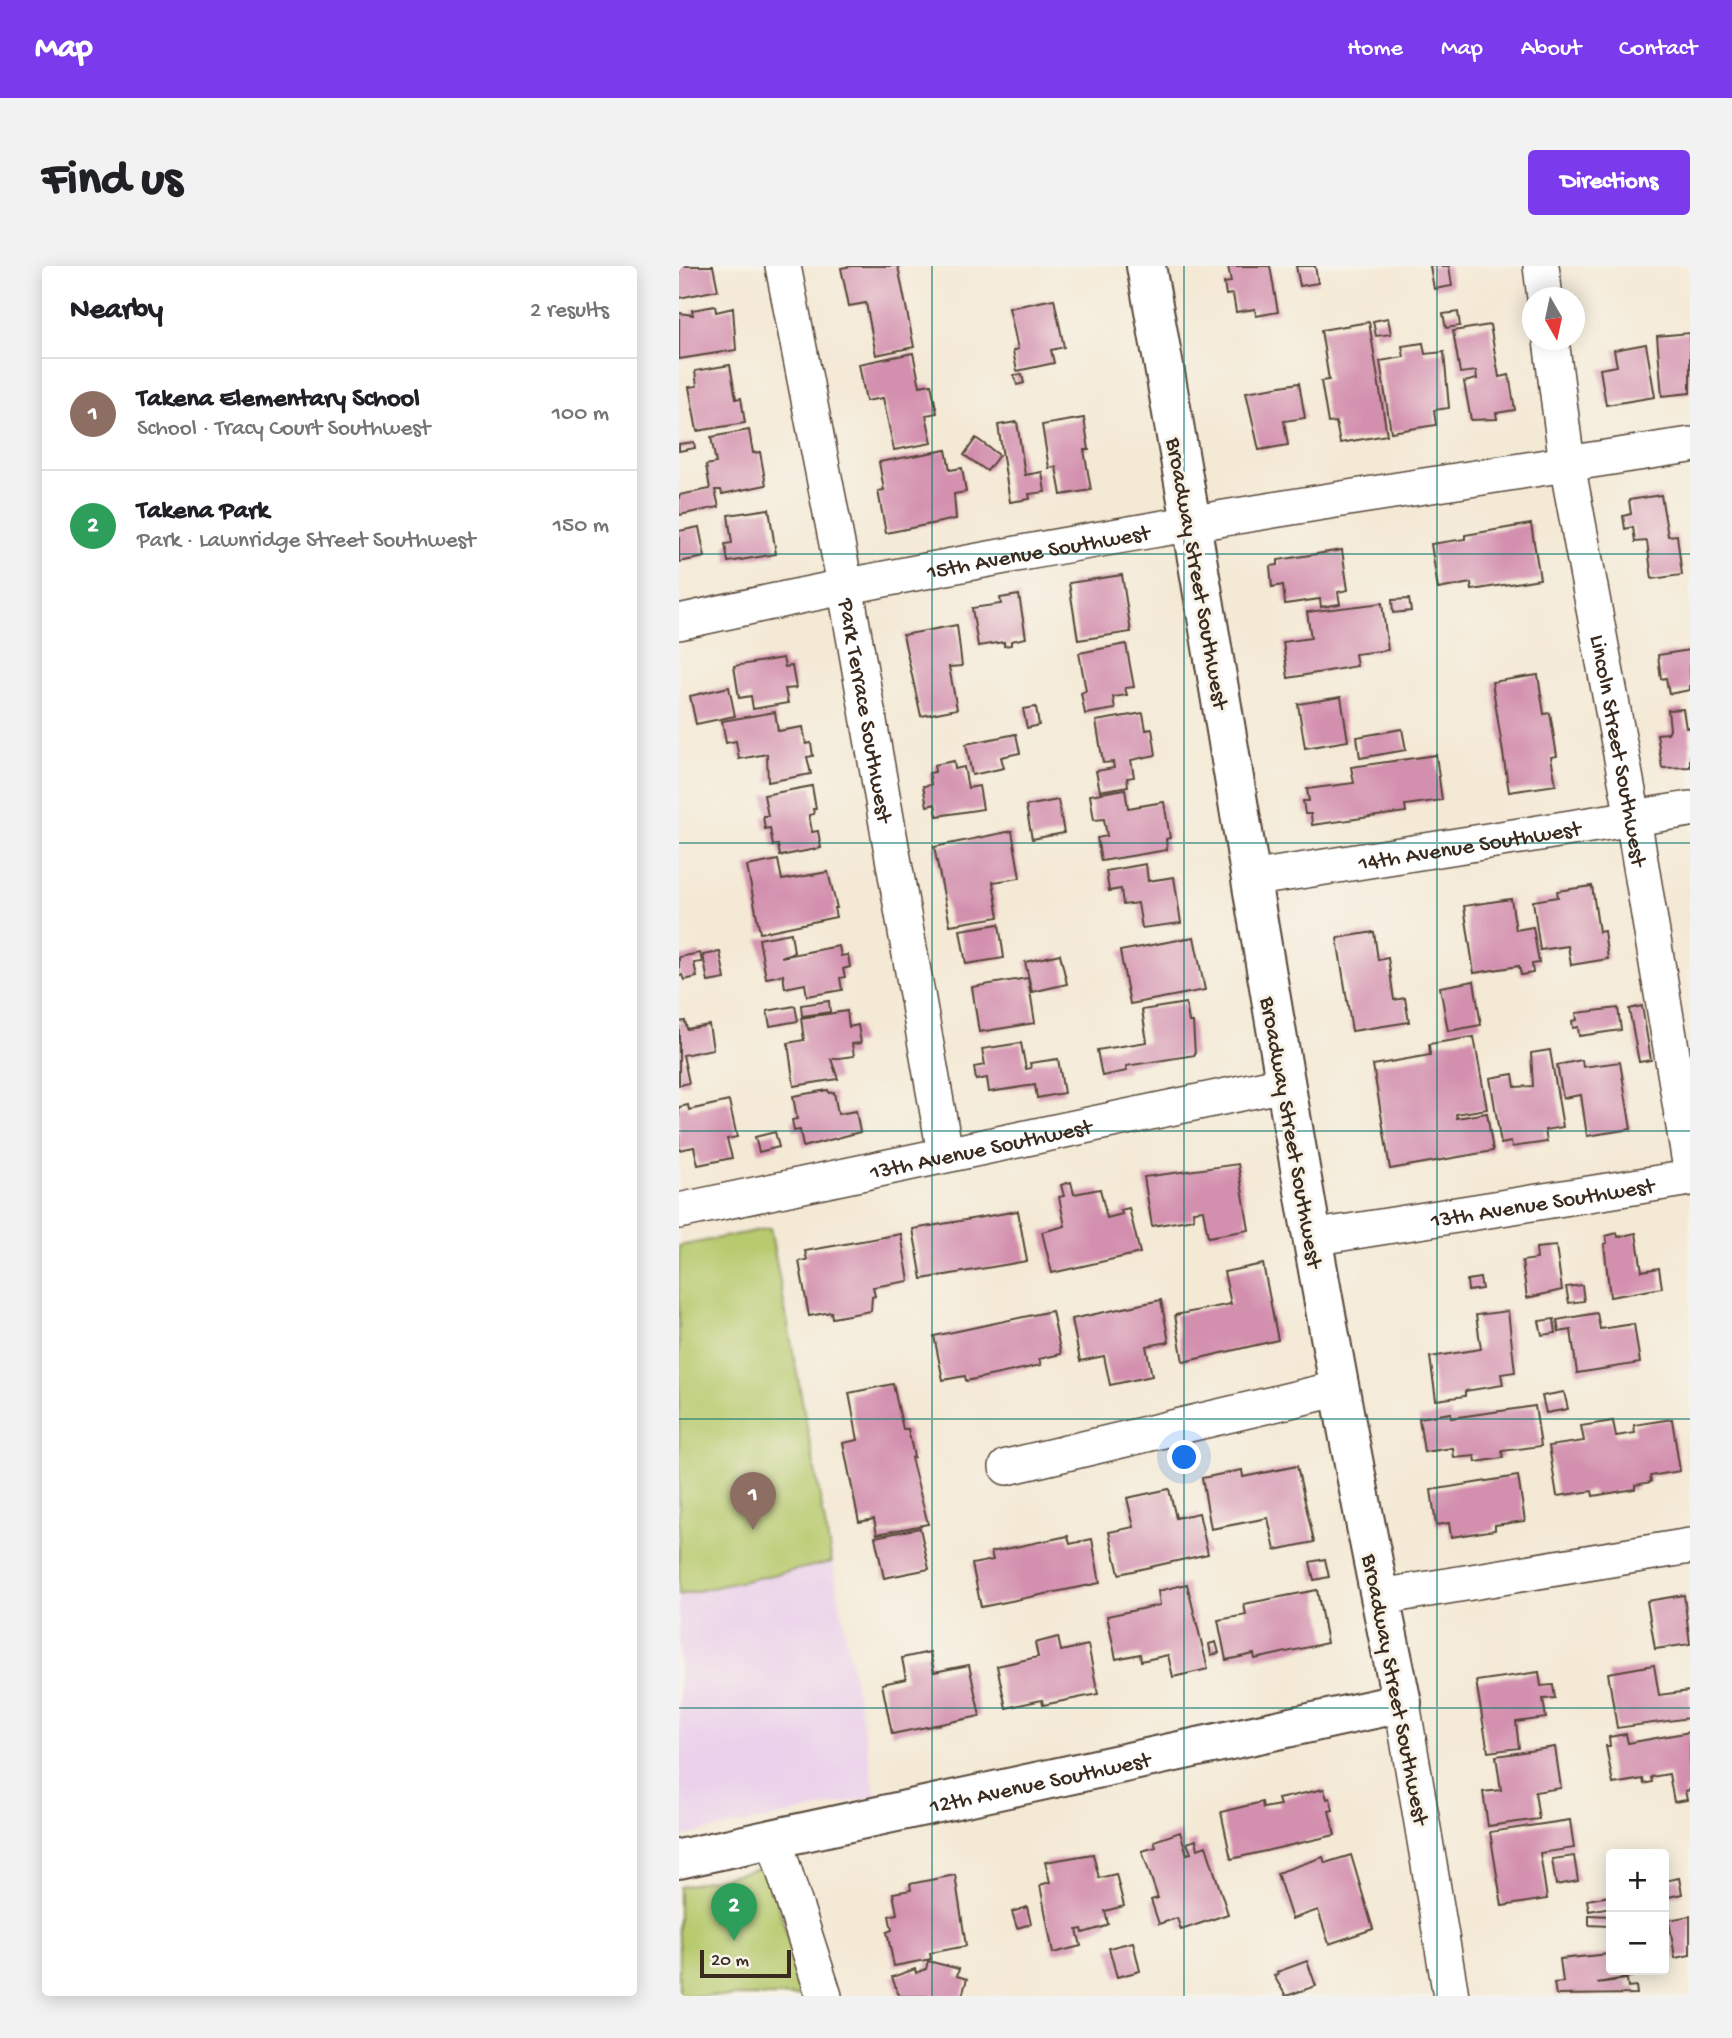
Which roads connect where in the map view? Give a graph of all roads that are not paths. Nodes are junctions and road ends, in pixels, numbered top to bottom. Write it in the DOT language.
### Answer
graph roads {
  1 [pos="783,266"];
  2 [pos="1146,266"];
  3 [pos="1541,266"];
  4 [pos="1544,287"];
  5 [pos="1552,350"];
  6 [pos="1690,445"];
  7 [pos="1567,464"];
  8 [pos="1192,521"];
  9 [pos="845,585"];
  10 [pos="679,622"];
  11 [pos="1690,809"];
  12 [pos="1633,818"];
  13 [pos="1249,879"];
  14 [pos="1283,1084"];
  15 [pos="946,1153"];
  16 [pos="1690,1163"];
  17 [pos="1690,1178"];
  18 [pos="679,1211"];
  19 [pos="1311,1238"];
  20 [pos="1341,1388"];
  21 [pos="1007,1467"];
  22 [pos="1690,1546"];
  23 [pos="1380,1597"];
  24 [pos="1402,1703"];
  25 [pos="773,1839"];
  26 [pos="679,1859"];
  27 [pos="824,1996"];
  28 [pos="1451,1996"];
  1 -- 9 [label="street, Park Terrace Southwest"];
  2 -- 8 [label="street, Broadway Street Southwest"];
  3 -- 4 [label="street"];
  5 -- 7 [label="street, Lincoln Street Southwest"];
  6 -- 7 [label="street, 15th Avenue Southwest"];
  7 -- 8 [label="street, 15th Avenue Southwest"];
  7 -- 12 [label="street, Lincoln Street Southwest"];
  8 -- 9 [label="street, 15th Avenue Southwest"];
  8 -- 13 [label="street, Broadway Street Southwest"];
  9 -- 10 [label="street, 15th Avenue Southwest"];
  9 -- 15 [label="street, Park Terrace Southwest"];
  11 -- 12 [label="street, 14th Avenue Southwest"];
  12 -- 13 [label="street, 14th Avenue Southwest"];
  12 -- 16 [label="street, Lincoln Street Southwest"];
  13 -- 14 [label="street, Broadway Street Southwest"];
  14 -- 15 [label="street, 13th Avenue Southwest"];
  14 -- 19 [label="street, Broadway Street Southwest"];
  15 -- 18 [label="street, 13th Avenue Southwest"];
  17 -- 19 [label="street, 13th Avenue Southwest"];
  19 -- 20 [label="street, Broadway Street Southwest"];
  20 -- 21 [label="street"];
  20 -- 23 [label="street, Broadway Street Southwest"];
  22 -- 23 [label="street"];
  23 -- 24 [label="street, Broadway Street Southwest"];
  24 -- 25 [label="street, 12th Avenue Southwest"];
  24 -- 28 [label="street, Broadway Street Southwest"];
  25 -- 26 [label="street, 12th Avenue Southwest"];
  25 -- 27 [label="street"];
}
